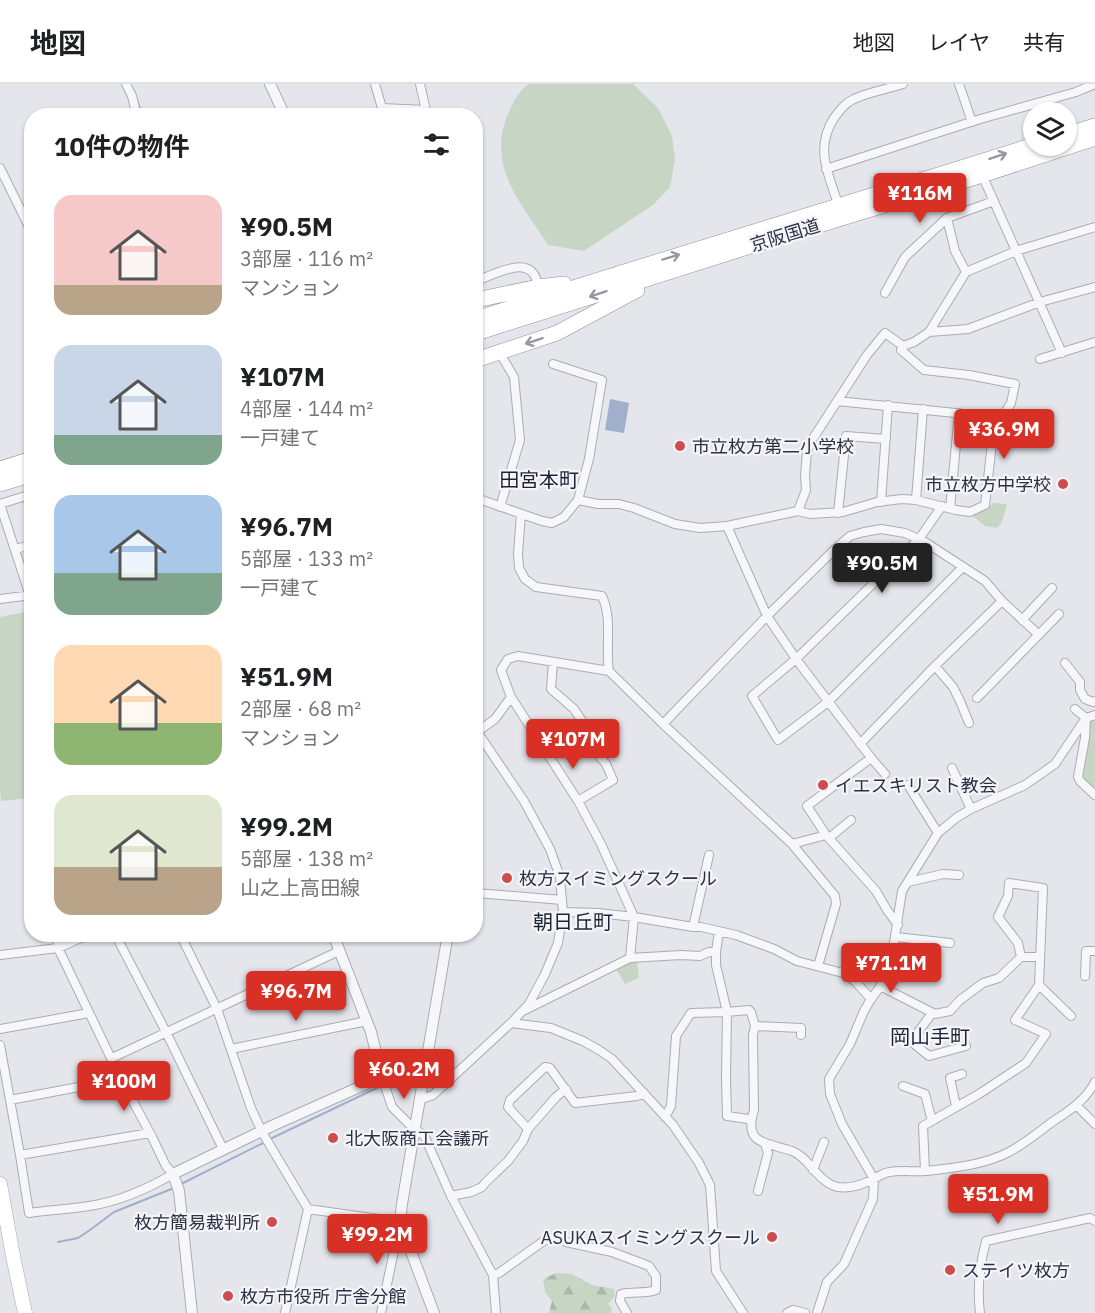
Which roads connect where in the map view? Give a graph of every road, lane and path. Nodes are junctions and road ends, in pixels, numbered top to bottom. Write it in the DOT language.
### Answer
graph roads {
  1 [pos="126,84"];
  2 [pos="270,84"];
  3 [pos="375,84"];
  4 [pos="420,84"];
  5 [pos="903,84"];
  6 [pos="959,84"];
  7 [pos="1095,84"];
  8 [pos="135,108"];
  9 [pos="281,108"];
  10 [pos="382,108"];
  11 [pos="425,108"];
  12 [pos="972,122"];
  13 [pos="1095,126"];
  14 [pos="1077,132"];
  15 [pos="1095,138"];
  16 [pos="1023,148"];
  17 [pos="0,168"];
  18 [pos="826,169"];
  19 [pos="982,175"];
  20 [pos="994,201"];
  21 [pos="838,207"];
  22 [pos="24,217"];
  23 [pos="947,218"];
  24 [pos="1095,227"];
  25 [pos="760,243"];
  26 [pos="1016,251"];
  27 [pos="966,272"];
  28 [pos="483,278"];
  29 [pos="593,281"];
  30 [pos="538,287"];
  31 [pos="1095,287"];
  32 [pos="885,293"];
  33 [pos="483,299"];
  34 [pos="1040,302"];
  35 [pos="483,317"];
  36 [pos="483,331"];
  37 [pos="929,333"];
  38 [pos="1095,342"];
  39 [pos="903,346"];
  40 [pos="500,352"];
  41 [pos="1062,352"];
  42 [pos="483,358"];
  43 [pos="1040,359"];
  44 [pos="553,363"];
  45 [pos="837,401"];
  46 [pos="888,405"];
  47 [pos="923,409"];
  48 [pos="958,413"];
  49 [pos="995,417"];
  50 [pos="886,439"];
  51 [pos="24,462"];
  52 [pos="0,469"];
  53 [pos="24,476"];
  54 [pos="0,484"];
  55 [pos="24,496"];
  56 [pos="578,500"];
  57 [pos="916,500"];
  58 [pos="483,501"];
  59 [pos="881,502"];
  60 [pos="500,507"];
  61 [pos="946,507"];
  62 [pos="798,511"];
  63 [pos="838,513"];
  64 [pos="521,514"];
  65 [pos="727,526"];
  66 [pos="920,539"];
  67 [pos="24,547"];
  68 [pos="15,549"];
  69 [pos="963,567"];
  70 [pos="24,575"];
  71 [pos="1052,588"];
  72 [pos="24,597"];
  73 [pos="0,599"];
  74 [pos="1002,601"];
  75 [pos="1059,614"];
  76 [pos="767,616"];
  77 [pos="1022,620"];
  78 [pos="1038,634"];
  79 [pos="796,659"];
  80 [pos="553,662"];
  81 [pos="1065,663"];
  82 [pos="934,666"];
  83 [pos="609,671"];
  84 [pos="511,697"];
  85 [pos="977,698"];
  86 [pos="1095,701"];
  87 [pos="828,702"];
  88 [pos="1075,709"];
  89 [pos="1095,715"];
  90 [pos="1086,718"];
  91 [pos="969,723"];
  92 [pos="663,724"];
  93 [pos="483,727"];
  94 [pos="483,741"];
  95 [pos="861,744"];
  96 [pos="872,758"];
  97 [pos="952,768"];
  98 [pos="885,774"];
  99 [pos="908,785"];
  100 [pos="1094,799"];
  101 [pos="578,801"];
  102 [pos="971,809"];
  103 [pos="851,820"];
  104 [pos="938,833"];
  105 [pos="828,836"];
  106 [pos="792,844"];
  107 [pos="709,855"];
  108 [pos="959,875"];
  109 [pos="908,882"];
  110 [pos="483,893"];
  111 [pos="562,900"];
  112 [pos="563,912"];
  113 [pos="634,916"];
  114 [pos="898,925"];
  115 [pos="693,927"];
  116 [pos="719,931"];
  117 [pos="896,937"];
  118 [pos="58,942"];
  119 [pos="72,942"];
  120 [pos="119,942"];
  121 [pos="184,942"];
  122 [pos="336,942"];
  123 [pos="446,942"];
  124 [pos="950,943"];
  125 [pos="58,948"];
  126 [pos="339,951"];
  127 [pos="1095,951"];
  128 [pos="716,952"];
  129 [pos="0,955"];
  130 [pos="1022,957"];
  131 [pos="1040,957"];
  132 [pos="630,958"];
  133 [pos="818,966"];
  134 [pos="1086,976"];
  135 [pos="1039,985"];
  136 [pos="880,986"];
  137 [pos="871,999"];
  138 [pos="217,1009"];
  139 [pos="523,1011"];
  140 [pos="728,1012"];
  141 [pos="89,1013"];
  142 [pos="932,1013"];
  143 [pos="1071,1016"];
  144 [pos="367,1021"];
  145 [pos="512,1023"];
  146 [pos="755,1026"];
  147 [pos="801,1028"];
  148 [pos="0,1029"];
  149 [pos="166,1032"];
  150 [pos="0,1045"];
  151 [pos="966,1046"];
  152 [pos="231,1049"];
  153 [pos="112,1059"];
  154 [pos="426,1059"];
  155 [pos="962,1074"];
  156 [pos="382,1077"];
  157 [pos="122,1079"];
  158 [pos="1095,1082"];
  159 [pos="903,1086"];
  160 [pos="566,1089"];
  161 [pos="644,1093"];
  162 [pos="10,1100"];
  163 [pos="419,1100"];
  164 [pos="956,1106"];
  165 [pos="1077,1106"];
  166 [pos="665,1117"];
  167 [pos="751,1121"];
  168 [pos="932,1121"];
  169 [pos="1095,1124"];
  170 [pos="414,1129"];
  171 [pos="528,1129"];
  172 [pos="150,1133"];
  173 [pos="265,1137"];
  174 [pos="824,1143"];
  175 [pos="765,1144"];
  176 [pos="223,1149"];
  177 [pos="20,1155"];
  178 [pos="813,1170"];
  179 [pos="925,1171"];
  180 [pos="874,1179"];
  181 [pos="176,1182"];
  182 [pos="0,1184"];
  183 [pos="758,1191"];
  184 [pos="451,1196"];
  185 [pos="308,1209"];
  186 [pos="1095,1221"];
  187 [pos="400,1222"];
  188 [pos="493,1275"];
  189 [pos="738,1311"];
  190 [pos="25,1313"];
  191 [pos="192,1313"];
  192 [pos="285,1313"];
  193 [pos="381,1313"];
  194 [pos="434,1313"];
  195 [pos="496,1313"];
  196 [pos="627,1313"];
  197 [pos="787,1313"];
  198 [pos="805,1313"];
  199 [pos="818,1313"];
  200 [pos="980,1313"];
  1 -- 8 [label="street"];
  2 -- 9 [label="street"];
  3 -- 10 [label="street"];
  4 -- 11 [label="street"];
  5 -- 18 [label="street"];
  6 -- 12 [label="street"];
  7 -- 12 [label="street"];
  12 -- 18 [label="street"];
  13 -- 14 [label="highway"];
  15 -- 19 [label="highway, 京阪国道"];
  21 -- 16 [label="highway, 京阪国道, one-way"];
  17 -- 22 [label="street"];
  18 -- 21 [label="street"];
  19 -- 20 [label="street"];
  19 -- 25 [label="highway, 京阪国道"];
  20 -- 23 [label="street"];
  20 -- 26 [label="street"];
  29 -- 21 [label="highway, 京阪国道, one-way"];
  23 -- 27 [label="street"];
  23 -- 32 [label="street"];
  24 -- 26 [label="street"];
  25 -- 36 [label="highway, 京阪国道, one-way"];
  25 -- 40 [label="highway, one-way"];
  26 -- 27 [label="street"];
  26 -- 34 [label="street"];
  27 -- 37 [label="street"];
  28 -- 30 [label="street"];
  29 -- 30 [label="highway"];
  29 -- 35 [label="highway, 京阪国道"];
  30 -- 33 [label="highway"];
  31 -- 34 [label="street"];
  34 -- 37 [label="street"];
  34 -- 41 [label="street"];
  37 -- 39 [label="street"];
  38 -- 41 [label="street"];
  39 -- 45 [label="street"];
  39 -- 49 [label="street"];
  40 -- 42 [label="highway"];
  40 -- 60 [label="street"];
  41 -- 43 [label="street"];
  44 -- 56 [label="street"];
  45 -- 46 [label="street"];
  45 -- 62 [label="street"];
  46 -- 47 [label="street"];
  46 -- 50 [label="street"];
  47 -- 48 [label="street"];
  47 -- 57 [label="street"];
  48 -- 49 [label="street"];
  48 -- 61 [label="street"];
  49 -- 61 [label="street"];
  50 -- 59 [label="street"];
  50 -- 63 [label="street"];
  51 -- 52 [label="highway"];
  53 -- 54 [label="highway"];
  55 -- 68 [label="street"];
  56 -- 64 [label="street"];
  56 -- 65 [label="street"];
  57 -- 59 [label="street"];
  57 -- 61 [label="street"];
  58 -- 60 [label="street"];
  59 -- 63 [label="street"];
  60 -- 64 [label="street"];
  61 -- 66 [label="street"];
  62 -- 63 [label="street"];
  62 -- 65 [label="street"];
  64 -- 83 [label="street"];
  65 -- 76 [label="street"];
  66 -- 69 [label="street"];
  66 -- 76 [label="street"];
  66 -- 79 [label="street"];
  67 -- 68 [label="street"];
  68 -- 70 [label="street"];
  69 -- 74 [label="street"];
  69 -- 87 [label="street"];
  71 -- 77 [label="street"];
  72 -- 73 [label="street"];
  74 -- 77 [label="street"];
  74 -- 82 [label="street"];
  75 -- 78 [label="street"];
  76 -- 79 [label="street"];
  76 -- 92 [label="street"];
  77 -- 78 [label="street"];
  78 -- 85 [label="street"];
  79 -- 87 [label="street"];
  79 -- 87 [label="street"];
  80 -- 83 [label="street"];
  80 -- 84 [label="street"];
  80 -- 101 [label="street"];
  81 -- 86 [label="street"];
  82 -- 91 [label="street"];
  82 -- 95 [label="street"];
  83 -- 92 [label="street"];
  84 -- 93 [label="street"];
  84 -- 101 [label="street"];
  87 -- 95 [label="street"];
  88 -- 90 [label="street"];
  89 -- 90 [label="street"];
  90 -- 100 [label="street"];
  90 -- 102 [label="street"];
  92 -- 106 [label="street"];
  94 -- 111 [label="street"];
  95 -- 96 [label="street"];
  96 -- 98 [label="street"];
  96 -- 105 [label="street"];
  97 -- 102 [label="street"];
  99 -- 104 [label="street"];
  101 -- 113 [label="street"];
  102 -- 104 [label="street"];
  103 -- 105 [label="street"];
  104 -- 109 [label="street"];
  105 -- 106 [label="street"];
  105 -- 114 [label="street"];
  106 -- 133 [label="street"];
  107 -- 115 [label="street"];
  108 -- 109 [label="street"];
  109 -- 114 [label="street"];
  110 -- 111 [label="street"];
  111 -- 112 [label="street"];
  112 -- 113 [label="street"];
  112 -- 139 [label="street"];
  113 -- 115 [label="street"];
  113 -- 132 [label="street"];
  114 -- 117 [label="street"];
  115 -- 116 [label="street"];
  116 -- 128 [label="street"];
  116 -- 133 [label="street"];
  117 -- 124 [label="street"];
  117 -- 136 [label="street"];
  118 -- 125 [label="street"];
  119 -- 125 [label="street"];
  120 -- 149 [label="street"];
  121 -- 138 [label="street"];
  122 -- 126 [label="street"];
  123 -- 154 [label="street"];
  125 -- 129 [label="street"];
  125 -- 141 [label="street"];
  126 -- 138 [label="street"];
  126 -- 144 [label="street"];
  127 -- 134 [label="street"];
  128 -- 132 [label="street"];
  128 -- 140 [label="street"];
  130 -- 131 [label="street"];
  130 -- 131 [label="street"];
  130 -- 142 [label="street"];
  131 -- 135 [label="street"];
  132 -- 139 [label="street"];
  133 -- 137 [label="street"];
  135 -- 143 [label="street"];
  135 -- 164 [label="street"];
  136 -- 137 [label="street"];
  136 -- 142 [label="street"];
  137 -- 180 [label="street"];
  138 -- 149 [label="street"];
  138 -- 152 [label="street"];
  139 -- 145 [label="street"];
  140 -- 146 [label="street"];
  140 -- 166 [label="street"];
  140 -- 167 [label="street"];
  141 -- 148 [label="street"];
  141 -- 153 [label="street"];
  142 -- 151 [label="street"];
  144 -- 152 [label="street"];
  144 -- 156 [label="street"];
  145 -- 161 [label="street"];
  145 -- 163 [label="street"];
  146 -- 147 [label="street"];
  146 -- 167 [label="street"];
  149 -- 153 [label="street"];
  149 -- 176 [label="street"];
  150 -- 162 [label="street"];
  152 -- 173 [label="street"];
  153 -- 157 [label="street"];
  154 -- 156 [label="street"];
  154 -- 163 [label="street"];
  155 -- 164 [label="street"];
  156 -- 170 [label="street"];
  156 -- 173 [label="street"];
  157 -- 162 [label="street"];
  157 -- 172 [label="street"];
  158 -- 165 [label="street"];
  159 -- 168 [label="street"];
  160 -- 161 [label="street"];
  160 -- 171 [label="street"];
  160 -- 171 [label="street"];
  161 -- 166 [label="street"];
  162 -- 177 [label="street"];
  163 -- 170 [label="street"];
  164 -- 168 [label="street"];
  165 -- 169 [label="street"];
  165 -- 179 [label="street"];
  166 -- 189 [label="street"];
  167 -- 175 [label="street"];
  168 -- 179 [label="street"];
  170 -- 184 [label="street"];
  170 -- 187 [label="street"];
  171 -- 184 [label="street"];
  172 -- 177 [label="street"];
  172 -- 181 [label="street"];
  173 -- 176 [label="street"];
  173 -- 185 [label="street"];
  174 -- 178 [label="street"];
  175 -- 178 [label="street"];
  175 -- 183 [label="street"];
  176 -- 181 [label="street"];
  177 -- 181 [label="street"];
  178 -- 180 [label="street"];
  179 -- 180 [label="street"];
  180 -- 199 [label="street"];
  181 -- 191 [label="street"];
  182 -- 190 [label="main road"];
  184 -- 188 [label="street"];
  185 -- 187 [label="street"];
  185 -- 192 [label="street"];
  186 -- 200 [label="street"];
  187 -- 193 [label="street"];
  187 -- 194 [label="street"];
  188 -- 195 [label="street"];
  188 -- 196 [label="street"];
  197 -- 198 [label="street"];
}
